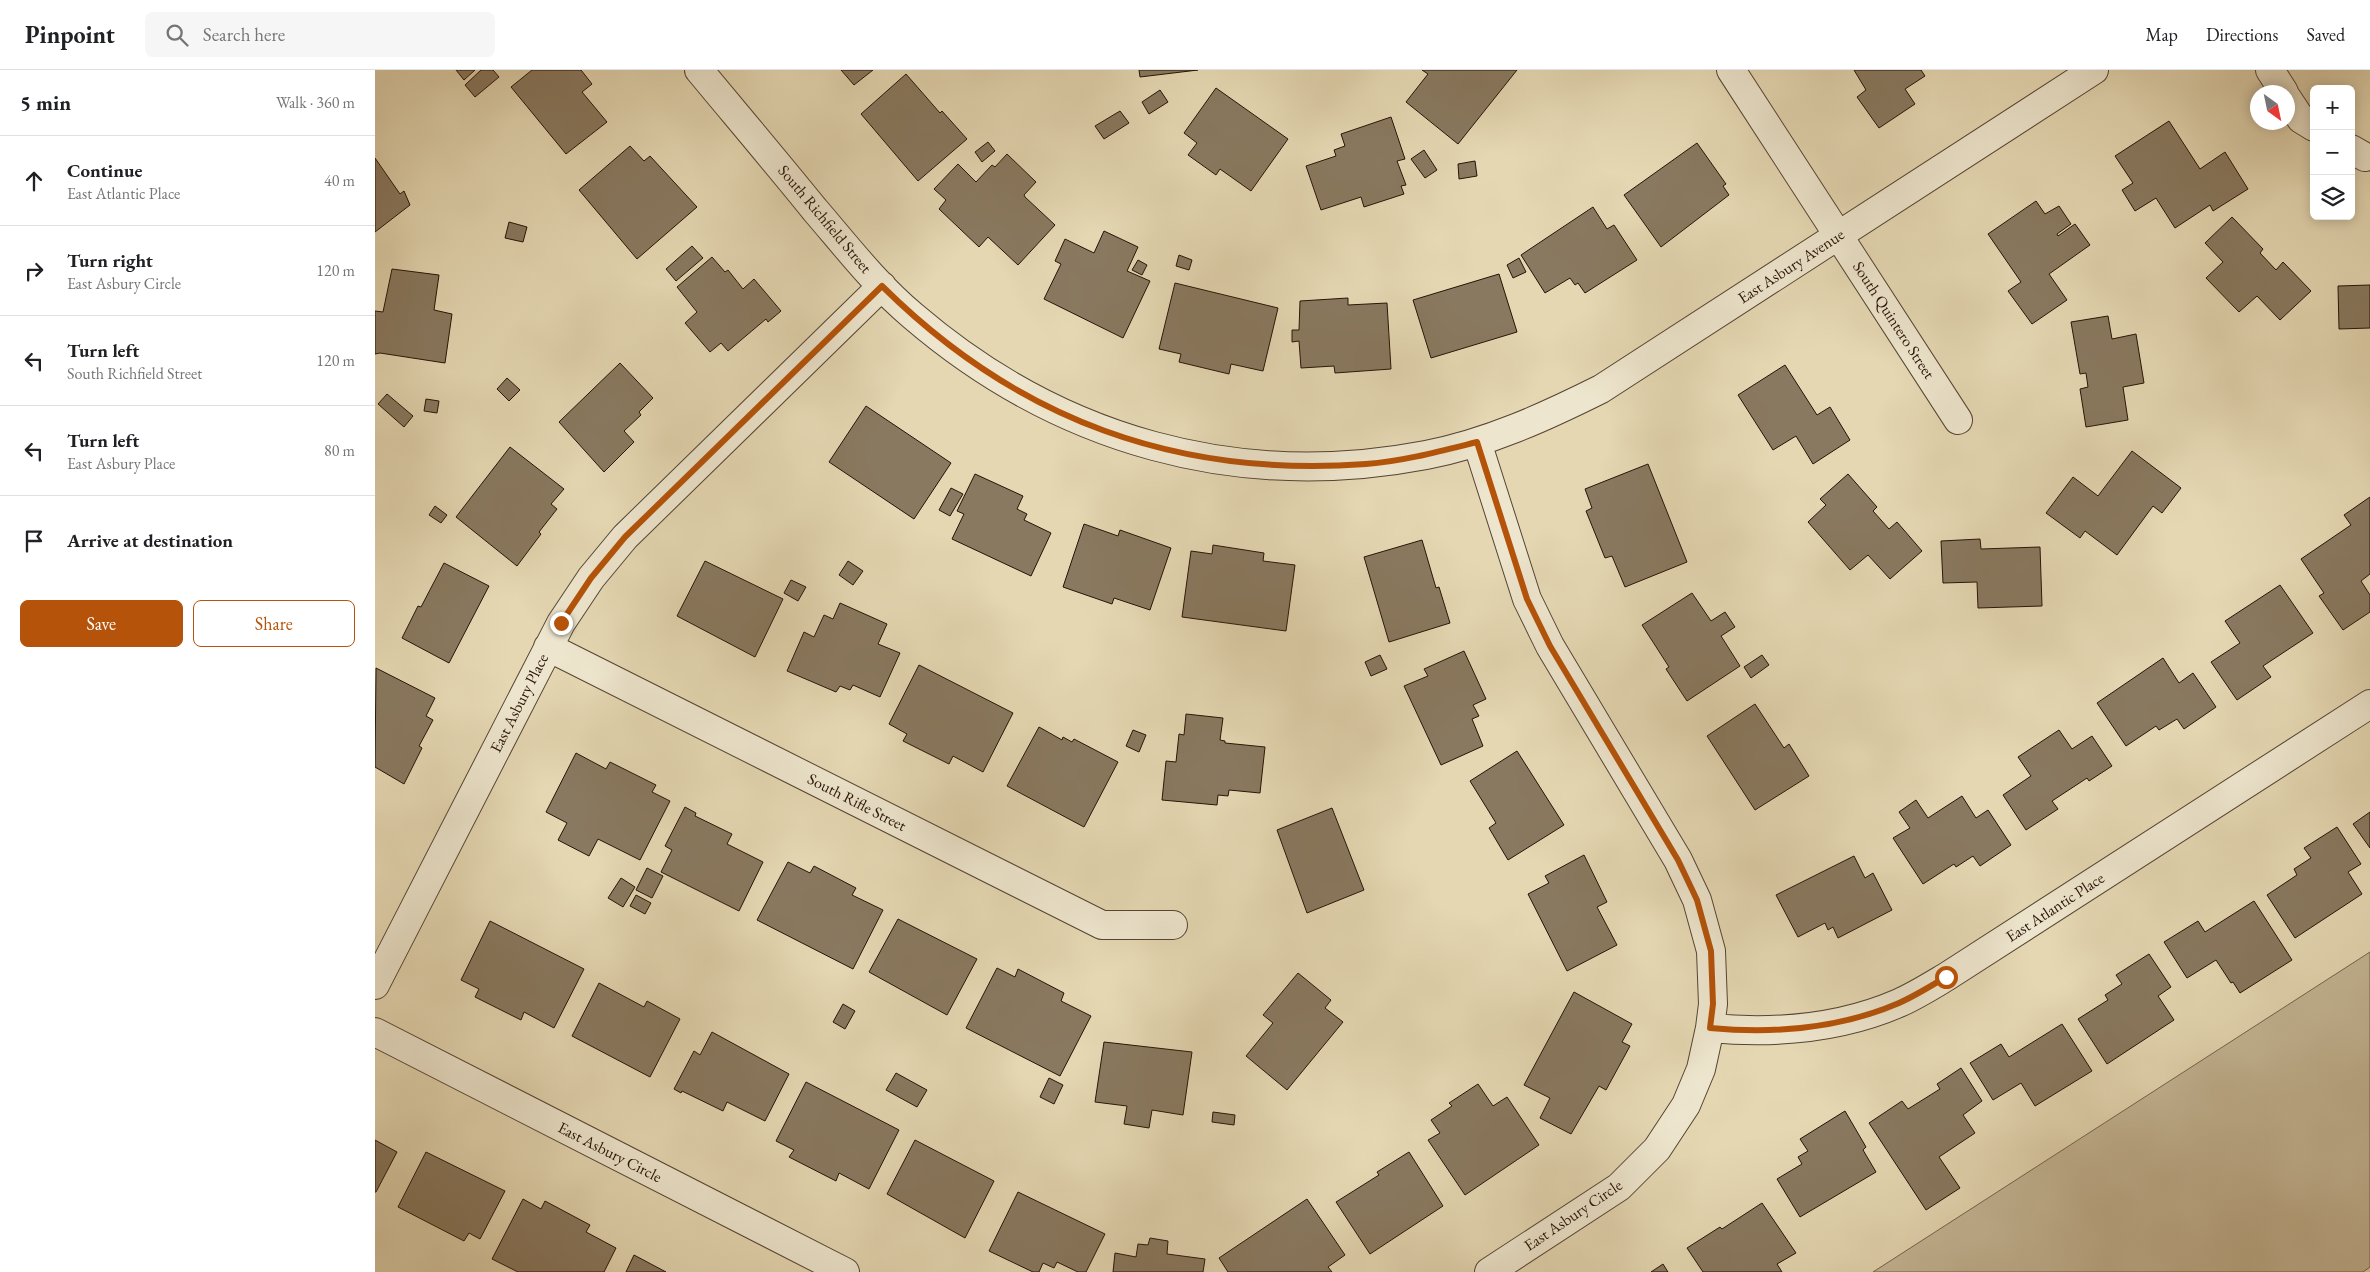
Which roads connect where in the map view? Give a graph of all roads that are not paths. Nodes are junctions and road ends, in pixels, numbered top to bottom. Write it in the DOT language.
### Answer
graph roads {
  1 [pos="699,70"];
  2 [pos="1731,70"];
  3 [pos="2094,70"];
  4 [pos="2270,70"];
  5 [pos="2280,85"];
  6 [pos="2295,110"];
  7 [pos="2310,125"];
  8 [pos="1839,235"];
  9 [pos="882,286"];
  10 [pos="1958,420"];
  11 [pos="1477,442"];
  12 [pos="548,647"];
  13 [pos="2370,704"];
  14 [pos="1173,925"];
  15 [pos="375,985"];
  16 [pos="1710,1028"];
  17 [pos="375,1032"];
  18 [pos="845,1272"];
  19 [pos="1489,1272"];
  1 -- 9 [label="street, South Richfield Street"];
  2 -- 8 [label="street, South Quintero Street"];
  3 -- 8 [label="street, East Asbury Avenue"];
  4 -- 5 [label="street"];
  6 -- 7 [label="street"];
  8 -- 10 [label="street, South Quintero Street"];
  8 -- 11 [label="street, East Asbury Avenue"];
  9 -- 11 [label="street, South Richfield Street"];
  9 -- 12 [label="street, East Asbury Place"];
  11 -- 16 [label="street, East Asbury Circle"];
  12 -- 14 [label="street, South Rifle Street"];
  12 -- 15 [label="street, East Asbury Place"];
  13 -- 16 [label="street, East Atlantic Place"];
  16 -- 19 [label="street, East Asbury Circle"];
  17 -- 18 [label="street, East Asbury Circle"];
}
